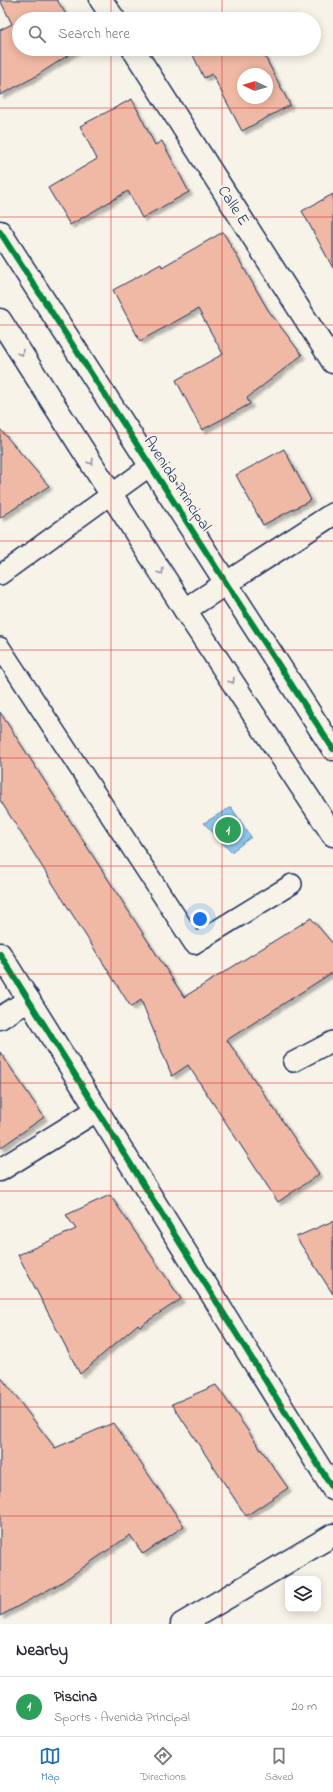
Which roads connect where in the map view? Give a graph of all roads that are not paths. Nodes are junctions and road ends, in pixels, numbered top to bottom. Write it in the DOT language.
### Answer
graph roads {
  1 [pos="101,0"];
  2 [pos="109,12"];
  3 [pos="137,56"];
  4 [pos="0,232"];
  5 [pos="0,320"];
  6 [pos="333,362"];
  7 [pos="150,466"];
  8 [pos="112,495"];
  9 [pos="333,514"];
  10 [pos="0,575"];
  11 [pos="225,584"];
  12 [pos="185,610"];
  13 [pos="0,647"];
  14 [pos="333,749"];
  15 [pos="333,835"];
  16 [pos="292,884"];
  17 [pos="0,954"];
  18 [pos="29,1000"];
  19 [pos="0,1018"];
  20 [pos="333,1040"];
  21 [pos="293,1062"];
  22 [pos="97,1110"];
  23 [pos="0,1170"];
  24 [pos="333,1490"];
  25 [pos="333,1535"];
  26 [pos="182,1624"];
  1 -- 2 [label="street"];
  3 -- 6 [label="street, Calle E"];
  4 -- 7 [label="street, Avenida Principal"];
  5 -- 8 [label="street, one-way"];
  7 -- 8 [label="lane"];
  7 -- 11 [label="street, Avenida Principal"];
  8 -- 10 [label="lane"];
  8 -- 12 [label="street, one-way"];
  9 -- 11 [label="street"];
  11 -- 12 [label="street"];
  11 -- 14 [label="street, Avenida Principal"];
  12 -- 15 [label="street, one-way"];
  13 -- 16 [label="lane"];
  17 -- 18 [label="street"];
  18 -- 19 [label="street"];
  18 -- 22 [label="street"];
  20 -- 21 [label="lane"];
  22 -- 23 [label="street"];
  22 -- 24 [label="street"];
  25 -- 26 [label="street"];
}
